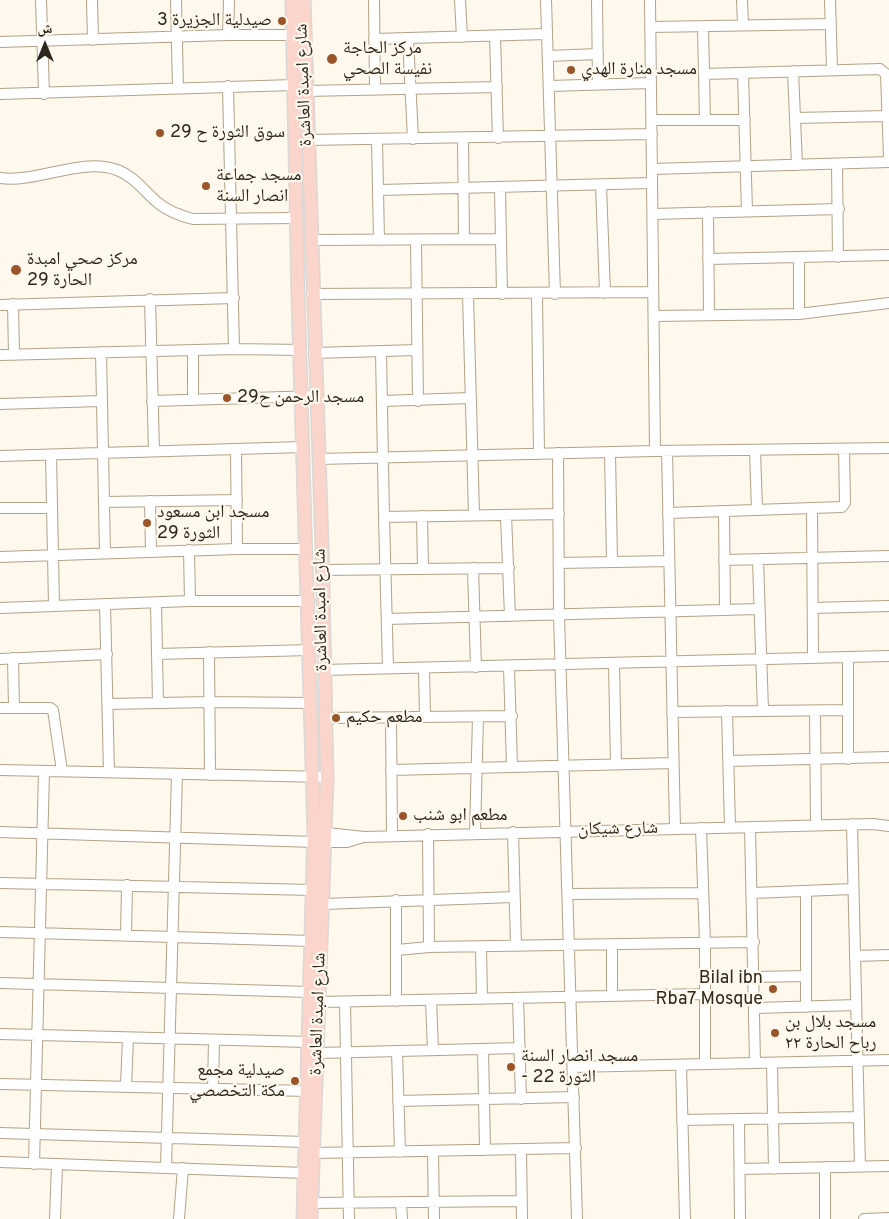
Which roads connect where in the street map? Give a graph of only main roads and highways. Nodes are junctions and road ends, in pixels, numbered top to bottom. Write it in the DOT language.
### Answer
graph roads {
  1 [pos="292,0"];
  2 [pos="304,0"];
  3 [pos="300,88"];
  4 [pos="308,584"];
  5 [pos="322,584"];
  6 [pos="320,837"];
  7 [pos="302,1219"];
  8 [pos="311,1219"];
  1 -- 3 [label="main road, شارع امبدة العاشرة"];
  2 -- 3 [label="main road, شارع امبدة العاشرة"];
  3 -- 4 [label="main road, شارع امبدة العاشرة"];
  3 -- 5 [label="main road, شارع امبدة العاشرة"];
  4 -- 5 [label="main road"];
  4 -- 6 [label="main road, شارع امبدة العاشرة"];
  5 -- 6 [label="main road, شارع امبدة العاشرة"];
  6 -- 7 [label="main road, شارع امبدة العاشرة"];
  6 -- 8 [label="main road, شارع امبدة العاشرة"];
}
